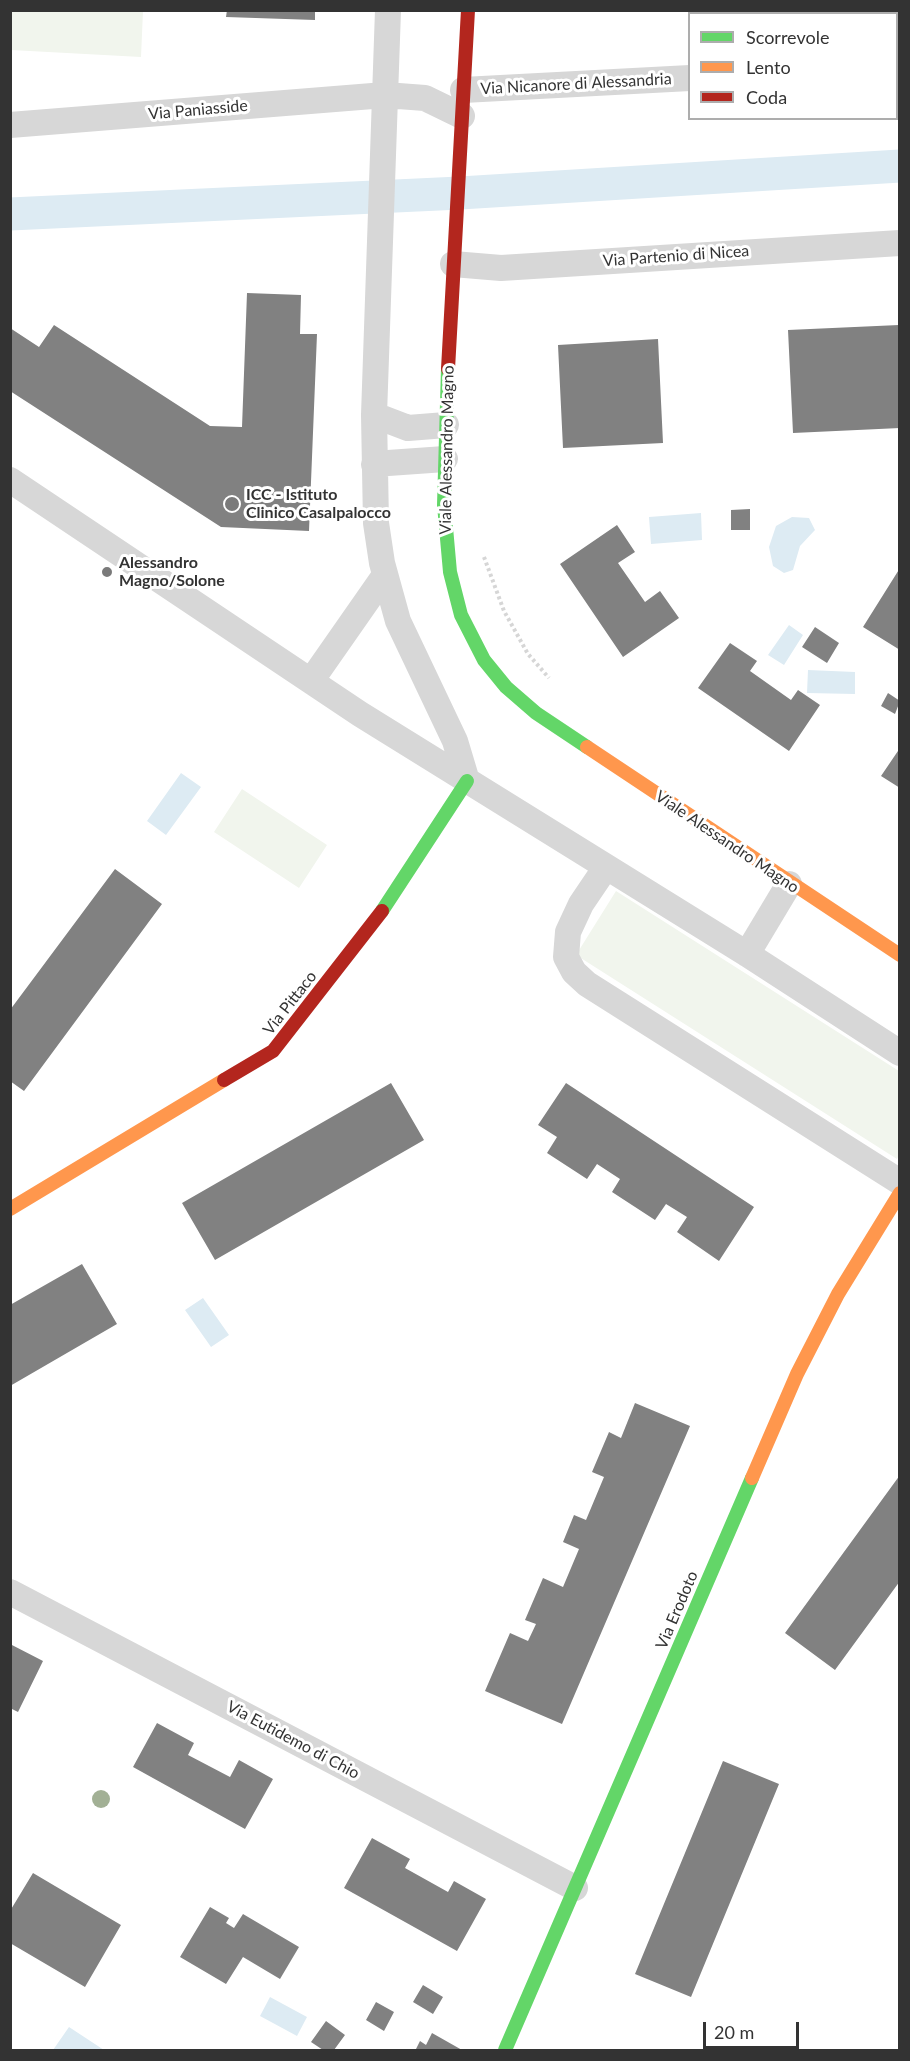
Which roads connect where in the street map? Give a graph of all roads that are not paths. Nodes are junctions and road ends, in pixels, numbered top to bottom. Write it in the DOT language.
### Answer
graph roads {
  1 [pos="388,10"];
  2 [pos="468,10"];
  3 [pos="688,78"];
  4 [pos="463,90"];
  5 [pos="385,94"];
  6 [pos="462,116"];
  7 [pos="10,125"];
  8 [pos="900,243"];
  9 [pos="453,264"];
  10 [pos="374,415"];
  11 [pos="446,425"];
  12 [pos="445,459"];
  13 [pos="374,464"];
  14 [pos="10,480"];
  15 [pos="385,575"];
  16 [pos="311,681"];
  17 [pos="467,781"];
  18 [pos="606,867"];
  19 [pos="789,884"];
  20 [pos="747,954"];
  21 [pos="900,955"];
  22 [pos="900,1053"];
  23 [pos="900,1182"];
  24 [pos="900,1193"];
  25 [pos="10,1209"];
  26 [pos="10,1592"];
  27 [pos="575,1888"];
  28 [pos="504,2050"];
  1 -- 5 [label="street"];
  2 -- 4 [label="street, Viale Alessandro Magno"];
  3 -- 4 [label="street, Via Nicanore di Alessandria"];
  4 -- 6 [label="street, Viale Alessandro Magno"];
  5 -- 6 [label="street, Via Paniasside"];
  5 -- 7 [label="street, Via Paniasside"];
  5 -- 10 [label="street"];
  6 -- 9 [label="street, Viale Alessandro Magno"];
  8 -- 9 [label="street, Via Partenio di Nicea"];
  9 -- 11 [label="street, Viale Alessandro Magno"];
  10 -- 11 [label="street"];
  10 -- 13 [label="street"];
  11 -- 12 [label="street, Viale Alessandro Magno"];
  12 -- 13 [label="street"];
  12 -- 19 [label="street, Viale Alessandro Magno"];
  13 -- 15 [label="street"];
  14 -- 16 [label="street"];
  15 -- 16 [label="street"];
  15 -- 17 [label="street"];
  16 -- 17 [label="street"];
  17 -- 18 [label="street"];
  17 -- 25 [label="street, Via Pittaco"];
  18 -- 20 [label="street"];
  18 -- 23 [label="street"];
  19 -- 20 [label="street"];
  19 -- 21 [label="street, Viale Alessandro Magno"];
  20 -- 22 [label="street"];
  24 -- 27 [label="street, Via Erodoto"];
  26 -- 27 [label="street, Via Eutidemo di Chio"];
  27 -- 28 [label="street, Via Erodoto"];
}
